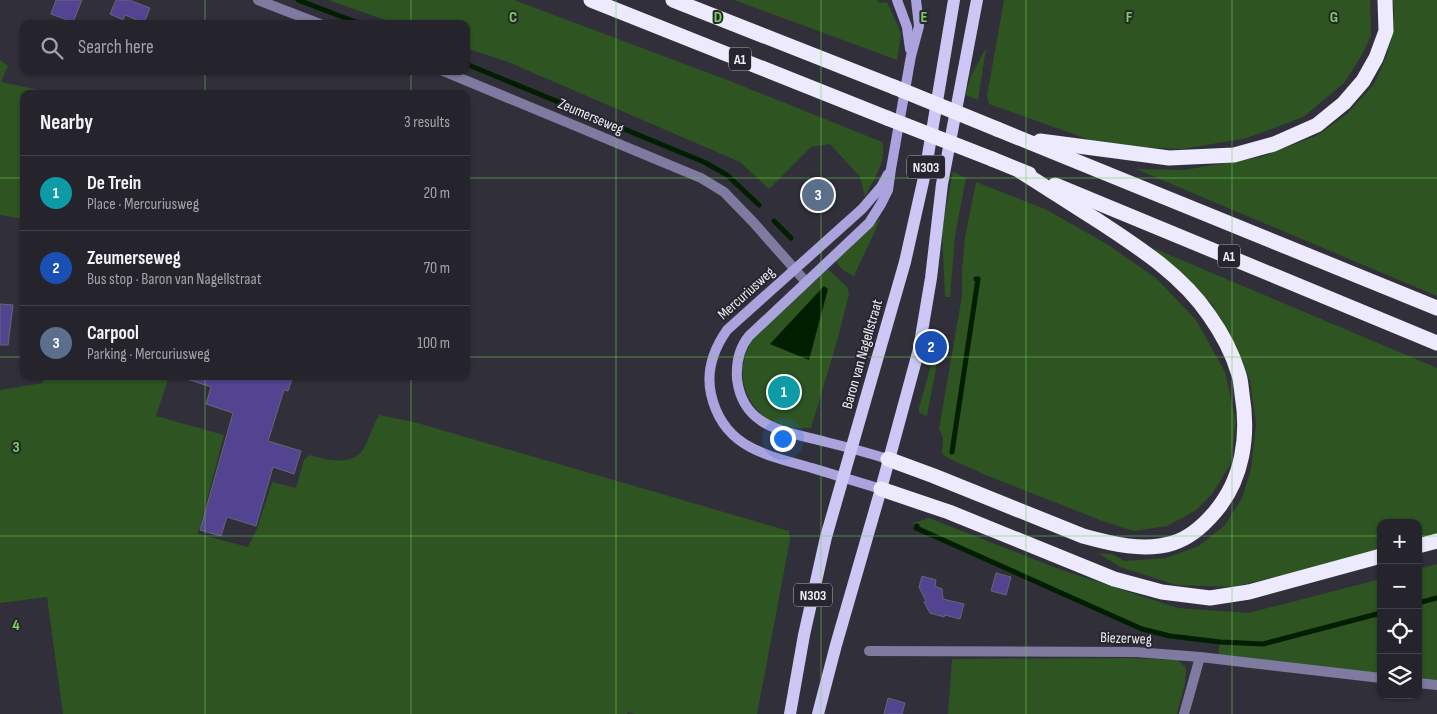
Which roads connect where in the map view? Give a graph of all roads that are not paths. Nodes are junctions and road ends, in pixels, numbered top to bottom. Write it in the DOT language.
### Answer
graph roads {
  1 [pos="258,0"];
  2 [pos="591,0"];
  3 [pos="673,0"];
  4 [pos="897,0"];
  5 [pos="916,0"];
  6 [pos="954,0"];
  7 [pos="977,0"];
  8 [pos="1384,0"];
  9 [pos="310,20"];
  10 [pos="911,56"];
  11 [pos="453,75"];
  12 [pos="1021,139"];
  13 [pos="891,168"];
  14 [pos="1020,171"];
  15 [pos="795,269"];
  16 [pos="806,282"];
  17 [pos="1437,308"];
  18 [pos="1437,343"];
  19 [pos="852,448"];
  20 [pos="888,459"];
  21 [pos="844,478"];
  22 [pos="881,489"];
  23 [pos="1437,541"];
  24 [pos="1422,545"];
  25 [pos="1377,557"];
  26 [pos="869,651"];
  27 [pos="1200,657"];
  28 [pos="1377,678"];
  29 [pos="1422,683"];
  30 [pos="1437,685"];
  31 [pos="790,714"];
  32 [pos="818,714"];
  33 [pos="1184,714"];
  1 -- 9 [label="street"];
  2 -- 14 [label="highway, A1, bridge"];
  3 -- 12 [label="highway, A1, bridge"];
  4 -- 10 [label="street, Mercuriusweg"];
  5 -- 10 [label="street, Mercuriusweg"];
  6 -- 19 [label="main road, Baron van Nagellstraat / N303"];
  7 -- 20 [label="main road, N303"];
  8 -- 12 [label="highway, A1"];
  10 -- 13 [label="street, Mercuriusweg"];
  11 -- 15 [label="street, Zeumerseweg"];
  12 -- 17 [label="highway, A1"];
  13 -- 15 [label="street, Mercuriusweg"];
  13 -- 16 [label="street, Mercuriusweg"];
  14 -- 18 [label="highway, A1"];
  14 -- 20 [label="highway, A1"];
  15 -- 16 [label="street, Zeumerseweg"];
  15 -- 21 [label="street, Mercuriusweg"];
  16 -- 19 [label="street, Mercuriusweg"];
  19 -- 20 [label="street, Mercuriusweg"];
  19 -- 21 [label="main road, Baron van Nagellstraat / N303"];
  20 -- 22 [label="main road, N303"];
  21 -- 22 [label="street, Mercuriusweg"];
  21 -- 31 [label="main road, Baron van Nagellstraat / N303"];
  22 -- 25 [label="highway"];
  22 -- 32 [label="main road, N303"];
  23 -- 24 [label="highway"];
  26 -- 27 [label="street, Biezerweg"];
  27 -- 28 [label="street, Biezerweg"];
  27 -- 33 [label="street"];
  29 -- 30 [label="street"];
}
